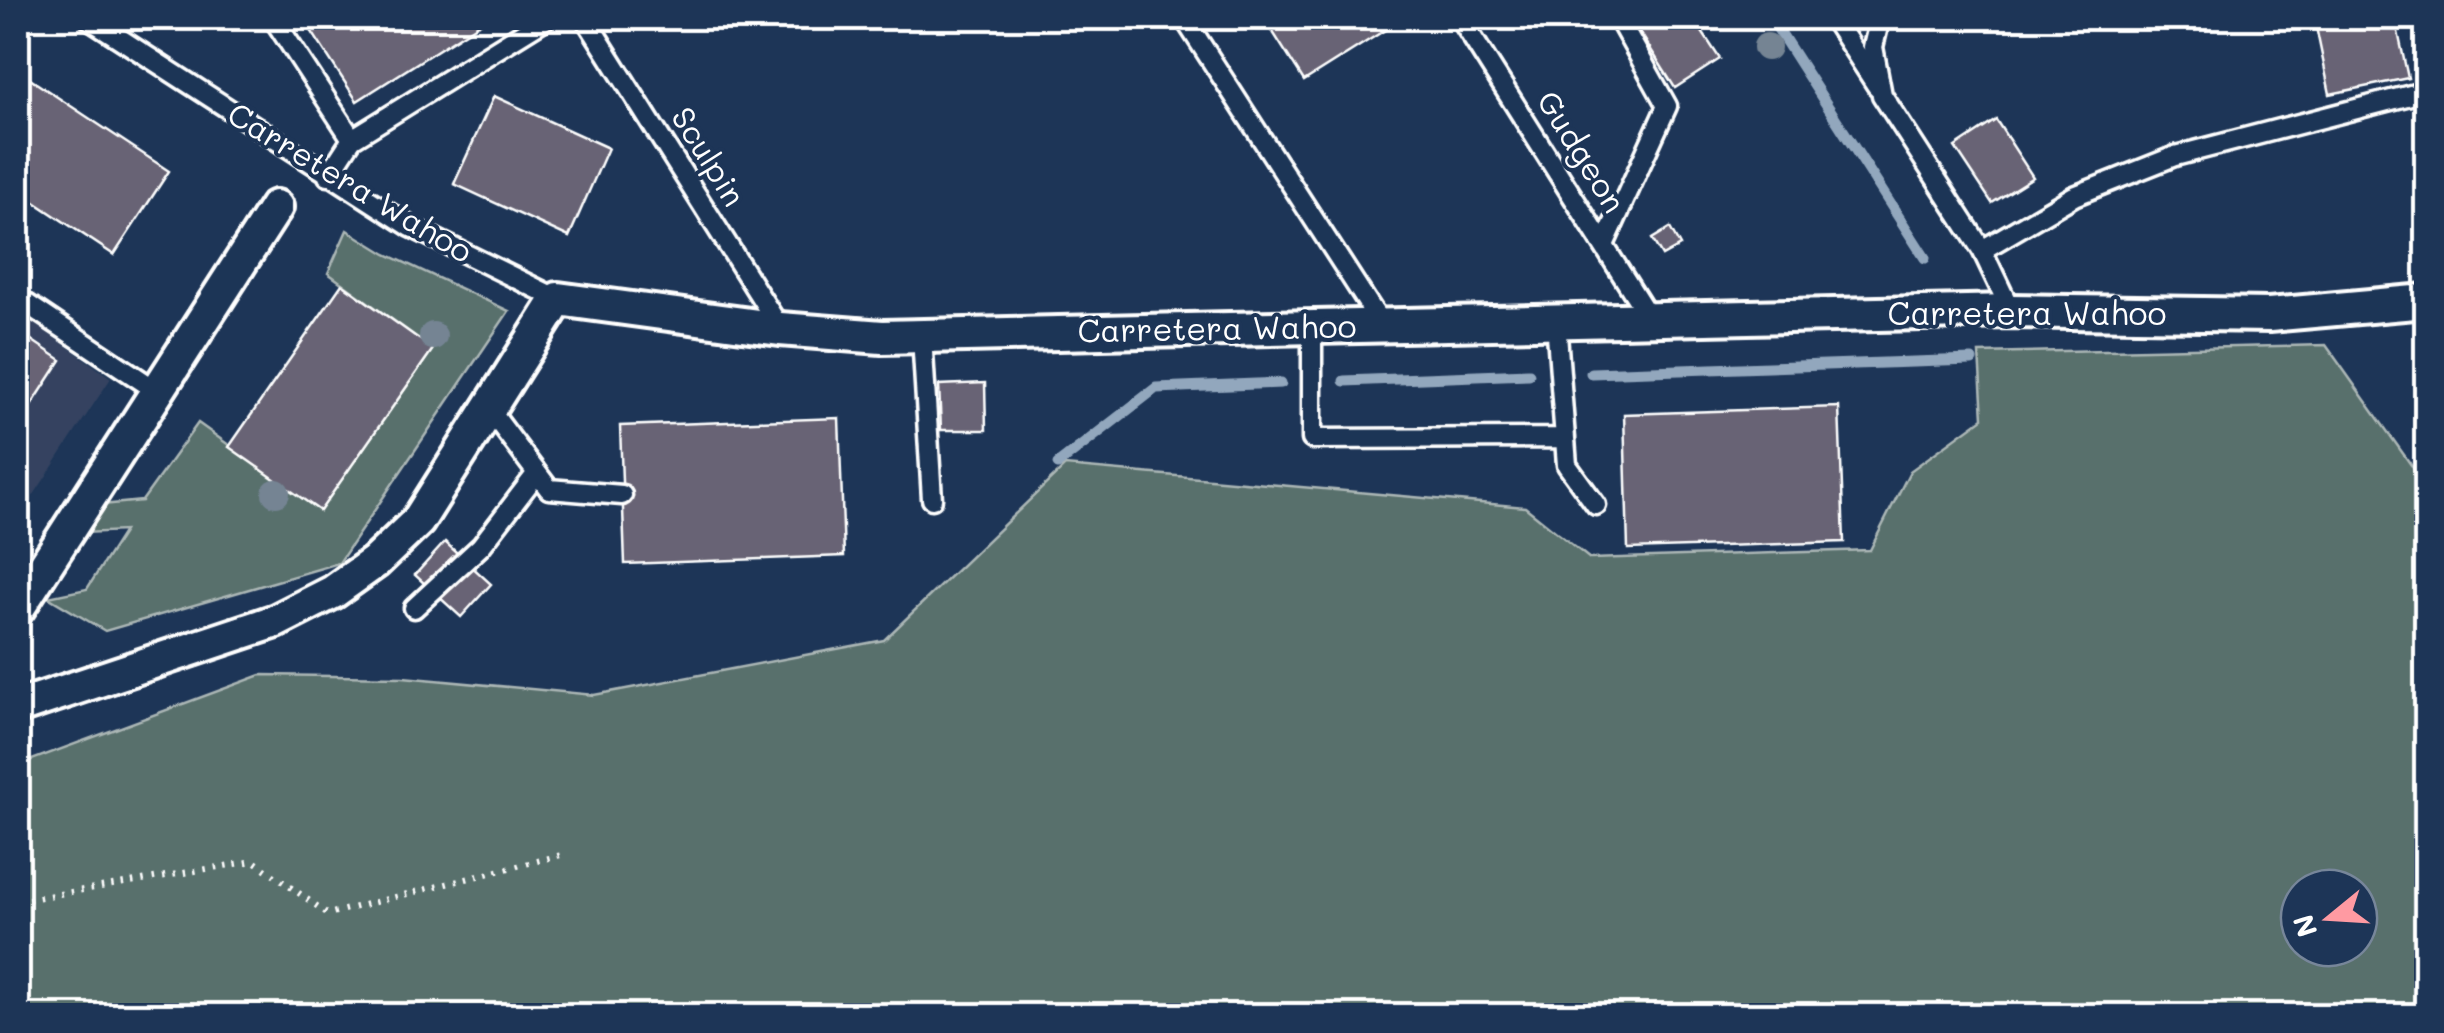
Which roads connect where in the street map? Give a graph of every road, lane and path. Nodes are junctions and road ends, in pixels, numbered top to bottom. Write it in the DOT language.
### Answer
graph roads {
  1 [pos="88,18"];
  2 [pos="273,18"];
  3 [pos="547,18"];
  4 [pos="585,18"];
  5 [pos="1184,18"];
  6 [pos="1460,18"];
  7 [pos="1618,18"];
  8 [pos="1833,18"];
  9 [pos="1880,18"];
  10 [pos="2426,91"];
  11 [pos="1882,95"];
  12 [pos="352,139"];
  13 [pos="328,176"];
  14 [pos="276,207"];
  15 [pos="1604,245"];
  16 [pos="1982,250"];
  17 [pos="18,298"];
  18 [pos="558,299"];
  19 [pos="2426,301"];
  20 [pos="2010,311"];
  21 [pos="1650,319"];
  22 [pos="1556,321"];
  23 [pos="1382,326"];
  24 [pos="1312,327"];
  25 [pos="780,329"];
  26 [pos="922,336"];
  27 [pos="157,391"];
  28 [pos="489,409"];
  29 [pos="1565,438"];
  30 [pos="537,473"];
  31 [pos="622,495"];
  32 [pos="932,499"];
  33 [pos="1596,505"];
  34 [pos="18,608"];
  35 [pos="414,608"];
  36 [pos="18,707"];
  37 [pos="565,854"];
  38 [pos="18,900"];
  1 -- 13 [label="lane, Carretera Wahoo"];
  2 -- 12 [label="lane"];
  3 -- 12 [label="lane"];
  4 -- 25 [label="lane, Sculpin"];
  5 -- 23 [label="lane"];
  6 -- 15 [label="lane, Gudgeon"];
  7 -- 15 [label="lane"];
  8 -- 11 [label="lane"];
  9 -- 11 [label="lane"];
  10 -- 16 [label="lane"];
  11 -- 16 [label="lane"];
  12 -- 13 [label="lane"];
  13 -- 18 [label="lane, Carretera Wahoo"];
  14 -- 27 [label="street"];
  15 -- 21 [label="lane, Gudgeon"];
  16 -- 20 [label="lane"];
  17 -- 27 [label="lane"];
  18 -- 25 [label="street, Carretera Wahoo"];
  18 -- 28 [label="street"];
  19 -- 20 [label="street, Carretera Wahoo"];
  20 -- 21 [label="street, Carretera Wahoo"];
  21 -- 22 [label="street, Carretera Wahoo"];
  22 -- 23 [label="street, Carretera Wahoo"];
  22 -- 29 [label="lane"];
  23 -- 24 [label="street, Carretera Wahoo"];
  24 -- 26 [label="street, Carretera Wahoo"];
  24 -- 29 [label="lane"];
  25 -- 26 [label="street, Carretera Wahoo"];
  26 -- 32 [label="lane"];
  27 -- 34 [label="street"];
  28 -- 30 [label="lane"];
  28 -- 36 [label="street"];
  29 -- 33 [label="lane"];
  30 -- 31 [label="lane"];
  30 -- 35 [label="lane"];
  37 -- 38 [label="path"];
}
